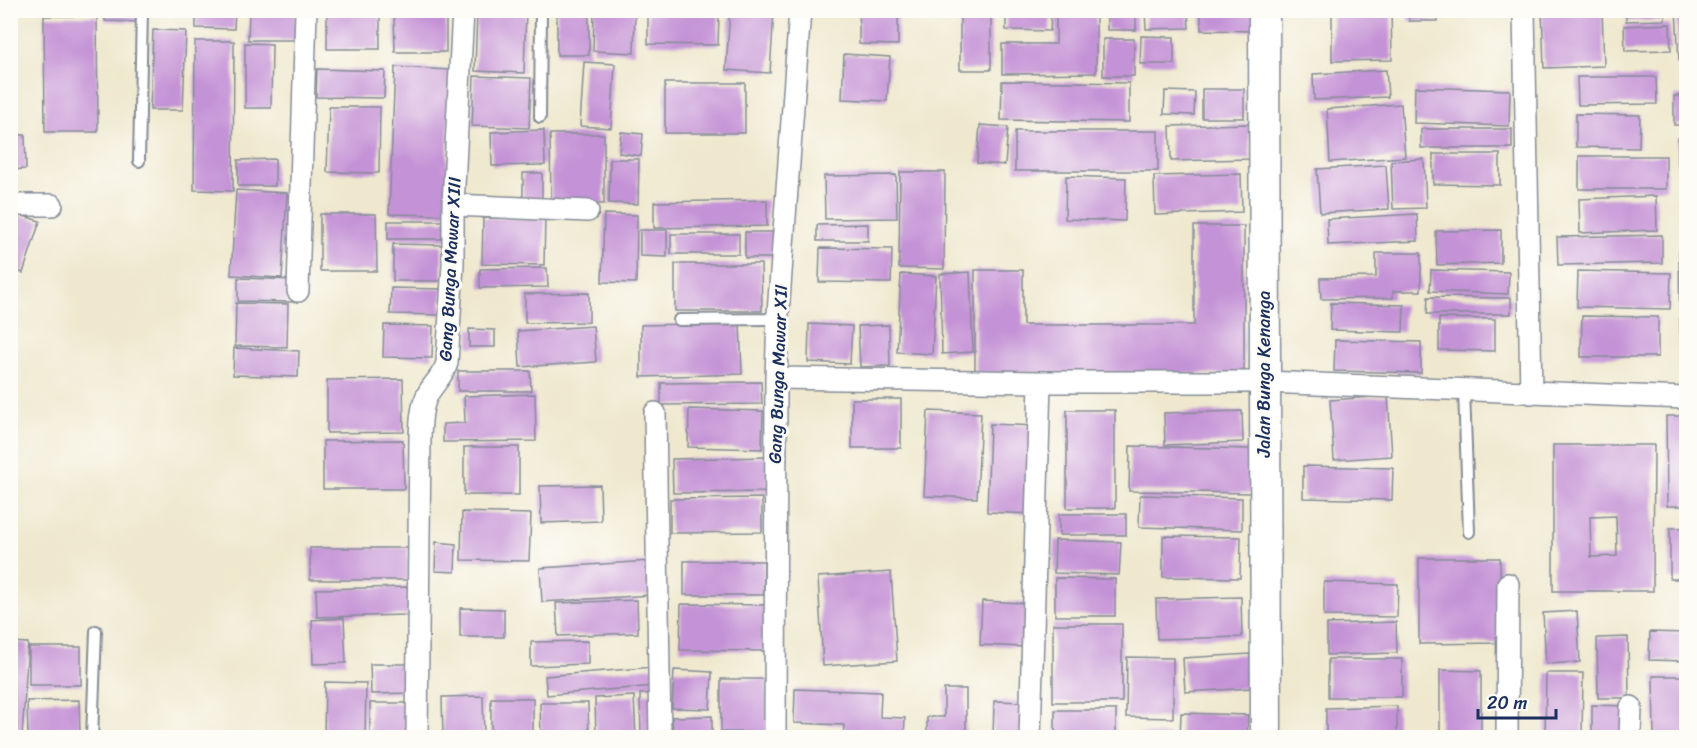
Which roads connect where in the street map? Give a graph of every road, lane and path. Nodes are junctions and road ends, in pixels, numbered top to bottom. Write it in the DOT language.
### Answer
graph roads {
  1 [pos="142,10"];
  2 [pos="306,10"];
  3 [pos="463,10"];
  4 [pos="541,10"];
  5 [pos="800,10"];
  6 [pos="1264,10"];
  7 [pos="1524,10"];
  8 [pos="540,117"];
  9 [pos="138,161"];
  10 [pos="10,205"];
  11 [pos="453,205"];
  12 [pos="52,206"];
  13 [pos="588,211"];
  14 [pos="298,291"];
  15 [pos="778,314"];
  16 [pos="679,320"];
  17 [pos="776,378"];
  18 [pos="1040,382"];
  19 [pos="1264,382"];
  20 [pos="1464,390"];
  21 [pos="1531,393"];
  22 [pos="1686,398"];
  23 [pos="655,412"];
  24 [pos="1469,532"];
  25 [pos="1508,584"];
  26 [pos="96,631"];
  27 [pos="1631,707"];
  28 [pos="92,738"];
  29 [pos="417,738"];
  30 [pos="660,738"];
  31 [pos="775,738"];
  32 [pos="1030,738"];
  33 [pos="1266,738"];
  34 [pos="1507,738"];
  35 [pos="1630,738"];
  1 -- 9 [label="lane"];
  2 -- 14 [label="street"];
  3 -- 11 [label="street, Gang Bunga Mawar XIII"];
  4 -- 8 [label="lane"];
  5 -- 15 [label="street, Gang Bunga Mawar XII"];
  6 -- 19 [label="street, Jalan Bunga Kenanga"];
  7 -- 21 [label="street"];
  10 -- 12 [label="street"];
  11 -- 13 [label="street"];
  11 -- 29 [label="street, Gang Bunga Mawar XIII"];
  15 -- 16 [label="lane"];
  15 -- 17 [label="street, Gang Bunga Mawar XII"];
  17 -- 18 [label="street"];
  17 -- 31 [label="street, Gang Bunga Mawar XII"];
  18 -- 19 [label="street"];
  18 -- 32 [label="street"];
  19 -- 20 [label="street"];
  19 -- 33 [label="street, Jalan Bunga Kenanga"];
  20 -- 21 [label="street"];
  20 -- 24 [label="lane"];
  21 -- 22 [label="street"];
  23 -- 30 [label="street"];
  25 -- 34 [label="street"];
  26 -- 28 [label="lane"];
  27 -- 35 [label="street"];
}
